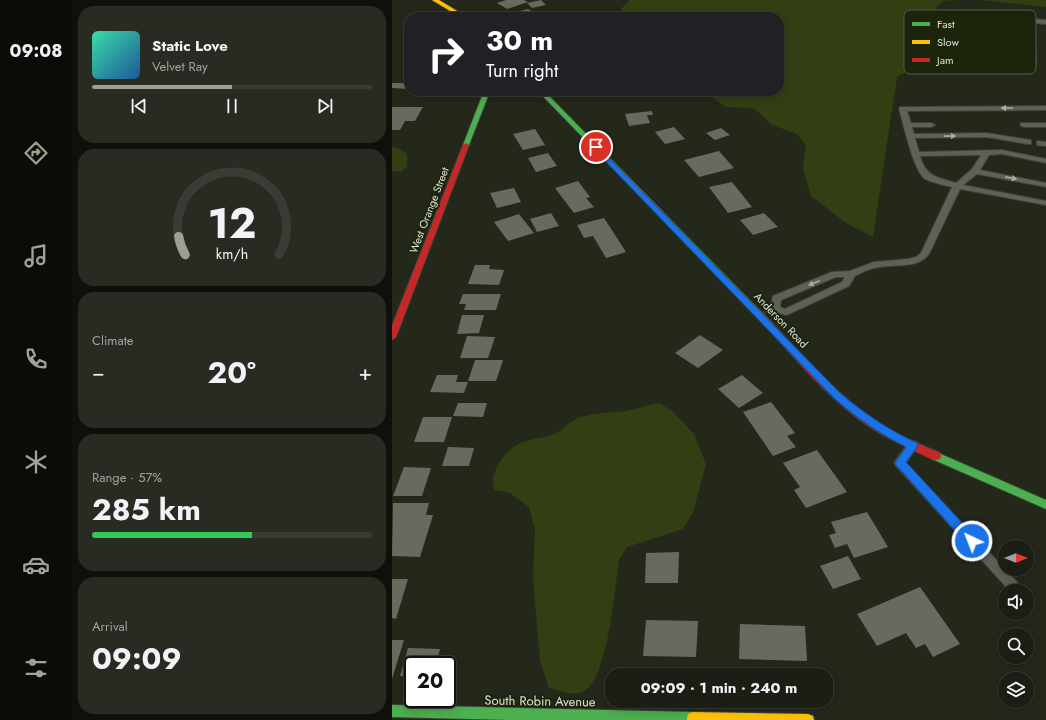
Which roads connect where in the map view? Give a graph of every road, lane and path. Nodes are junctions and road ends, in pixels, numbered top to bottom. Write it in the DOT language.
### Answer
graph roads {
  1 [pos="435,0"];
  2 [pos="455,12"];
  3 [pos="1036,21"];
  4 [pos="1046,22"];
  5 [pos="485,96"];
  6 [pos="546,96"];
  7 [pos="1046,108"];
  8 [pos="907,124"];
  9 [pos="931,125"];
  10 [pos="1024,125"];
  11 [pos="1046,125"];
  12 [pos="911,136"];
  13 [pos="1028,142"];
  14 [pos="987,152"];
  15 [pos="916,154"];
  16 [pos="1046,161"];
  17 [pos="975,171"];
  18 [pos="1046,185"];
  19 [pos="957,186"];
  20 [pos="1046,203"];
  21 [pos="851,274"];
  22 [pos="775,309"];
  23 [pos="759,315"];
  24 [pos="392,337"];
  25 [pos="913,446"];
  26 [pos="1046,505"];
  27 [pos="1011,584"];
  28 [pos="392,711"];
  29 [pos="808,720"];
  1 -- 2 [label="street"];
  3 -- 4 [label="lane"];
  5 -- 24 [label="street, West Orange Street"];
  6 -- 23 [label="street, Anderson Road"];
  7 -- 8 [label="lane, one-way"];
  8 -- 9 [label="lane"];
  8 -- 12 [label="lane"];
  10 -- 11 [label="lane"];
  12 -- 13 [label="lane, one-way"];
  12 -- 15 [label="lane"];
  14 -- 15 [label="lane"];
  14 -- 16 [label="lane"];
  14 -- 17 [label="lane"];
  15 -- 19 [label="lane"];
  17 -- 18 [label="lane, one-way"];
  17 -- 19 [label="lane"];
  19 -- 20 [label="lane"];
  19 -- 21 [label="lane"];
  21 -- 22 [label="lane"];
  21 -- 22 [label="lane, one-way"];
  22 -- 23 [label="lane"];
  23 -- 25 [label="street, Anderson Road"];
  25 -- 26 [label="street, Anderson Road"];
  25 -- 27 [label="lane"];
  28 -- 29 [label="street, South Robin Avenue"];
}
